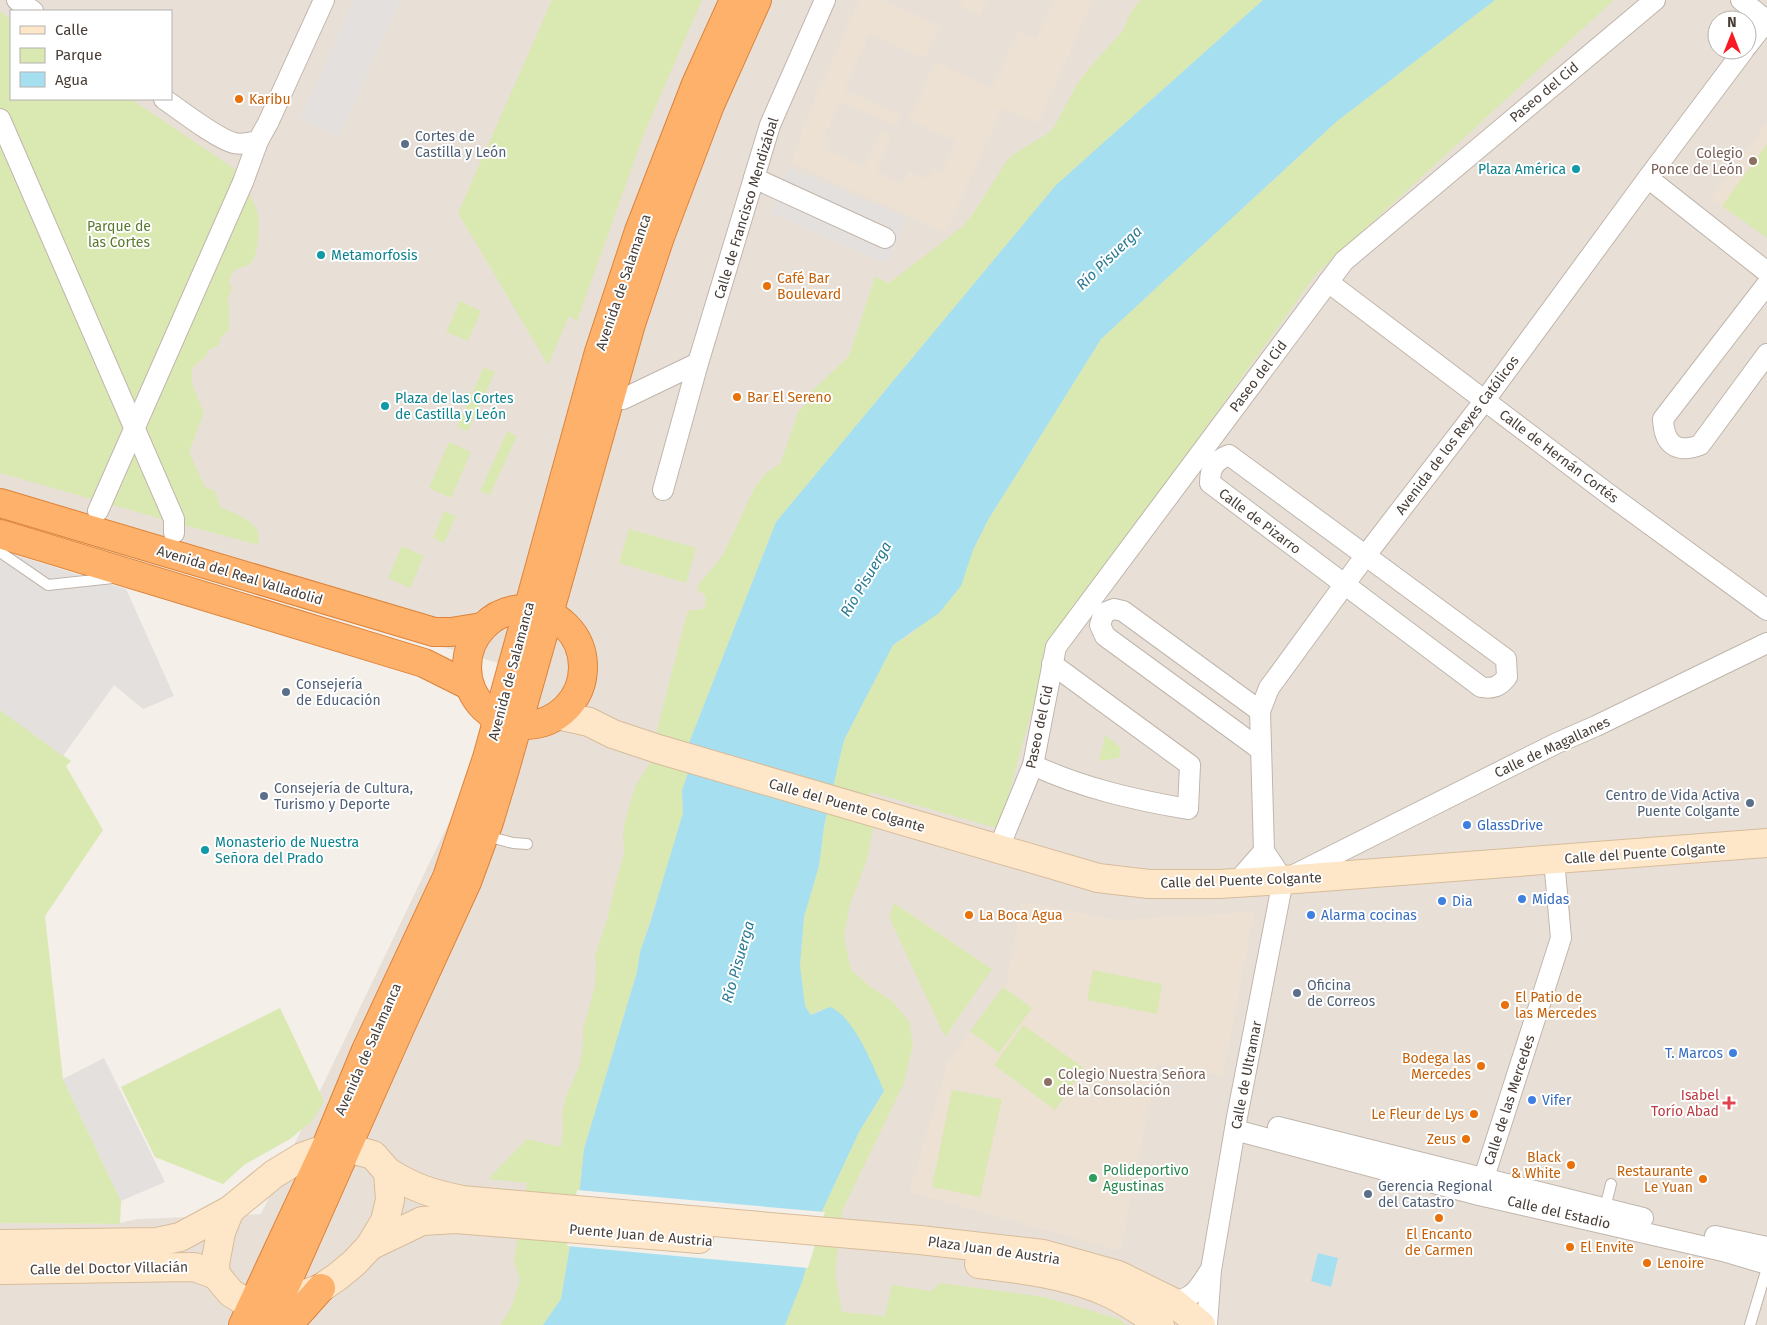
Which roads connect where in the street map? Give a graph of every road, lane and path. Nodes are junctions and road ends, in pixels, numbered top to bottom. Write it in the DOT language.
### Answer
graph roads {
  1 [pos="324,0"];
  2 [pos="734,0"];
  3 [pos="758,0"];
  4 [pos="824,0"];
  5 [pos="1655,0"];
  6 [pos="1740,0"];
  7 [pos="1767,20"];
  8 [pos="1757,33"];
  9 [pos="1736,60"];
  10 [pos="165,100"];
  11 [pos="0,119"];
  12 [pos="253,142"];
  13 [pos="754,178"];
  14 [pos="1648,178"];
  15 [pos="885,238"];
  16 [pos="1767,272"];
  17 [pos="1328,282"];
  18 [pos="1767,284"];
  19 [pos="1767,354"];
  20 [pos="698,363"];
  21 [pos="1485,400"];
  22 [pos="615,403"];
  23 [pos="134,426"];
  24 [pos="663,490"];
  25 [pos="0,503"];
  26 [pos="98,511"];
  27 [pos="550,528"];
  28 [pos="174,533"];
  29 [pos="0,534"];
  30 [pos="0,552"];
  31 [pos="1366,556"];
  32 [pos="133,575"];
  33 [pos="1345,585"];
  34 [pos="1767,610"];
  35 [pos="539,611"];
  36 [pos="490,621"];
  37 [pos="1767,643"];
  38 [pos="1052,664"];
  39 [pos="470,686"];
  40 [pos="1260,711"];
  41 [pos="558,715"];
  42 [pos="508,722"];
  43 [pos="1261,750"];
  44 [pos="1033,765"];
  45 [pos="491,830"];
  46 [pos="1767,843"];
  47 [pos="527,844"];
  48 [pos="998,850"];
  49 [pos="1264,851"];
  50 [pos="1554,860"];
  51 [pos="1343,864"];
  52 [pos="1283,880"];
  53 [pos="1236,883"];
  54 [pos="1236,1124"];
  55 [pos="336,1148"];
  56 [pos="388,1172"];
  57 [pos="1611,1184"];
  58 [pos="1482,1186"];
  59 [pos="1605,1208"];
  60 [pos="230,1210"];
  61 [pos="475,1211"];
  62 [pos="0,1244"];
  63 [pos="370,1246"];
  64 [pos="1767,1247"];
  65 [pos="919,1249"];
  66 [pos="1767,1266"];
  67 [pos="0,1270"];
  68 [pos="1210,1270"];
  69 [pos="216,1275"];
  70 [pos="1167,1314"];
  71 [pos="266,1317"];
  72 [pos="1201,1325"];
  73 [pos="1208,1325"];
  74 [pos="1750,1325"];
  1 -- 12 [label="street"];
  2 -- 27 [label="highway, Avenida de Salamanca"];
  3 -- 22 [label="highway, Avenida de Salamanca"];
  4 -- 13 [label="street, Calle de Francisco Mendizábal"];
  5 -- 17 [label="street, Paseo del Cid"];
  6 -- 7 [label="street"];
  7 -- 8 [label="street"];
  9 -- 14 [label="street, Avenida de los Reyes Católicos"];
  10 -- 12 [label="street"];
  11 -- 23 [label="street"];
  12 -- 23 [label="street"];
  13 -- 15 [label="street"];
  13 -- 20 [label="street, Calle de Francisco Mendizábal"];
  14 -- 16 [label="street"];
  14 -- 21 [label="street, Avenida de los Reyes Católicos"];
  17 -- 21 [label="street, Calle de Hernán Cortés"];
  17 -- 38 [label="street, Paseo del Cid"];
  18 -- 19 [label="street"];
  20 -- 22 [label="street"];
  20 -- 24 [label="street, Calle de Francisco Mendizábal"];
  21 -- 31 [label="street, Avenida de los Reyes Católicos"];
  21 -- 34 [label="street, Calle de Hernán Cortés"];
  22 -- 35 [label="highway, Avenida de Salamanca"];
  23 -- 26 [label="street"];
  23 -- 28 [label="street"];
  25 -- 36 [label="highway, Avenida del Real Valladolid"];
  27 -- 35 [label="highway, Avenida de Salamanca"];
  27 -- 36 [label="highway"];
  29 -- 32 [label="highway"];
  30 -- 32 [label="lane"];
  31 -- 33 [label="street, Avenida de los Reyes Católicos"];
  31 -- 33 [label="street, Calle de Pizarro"];
  31 -- 33 [label="street, Calle de Pizarro"];
  32 -- 39 [label="highway"];
  33 -- 40 [label="street, Avenida de los Reyes Católicos"];
  35 -- 36 [label="highway, Avenida del Real Valladolid"];
  35 -- 41 [label="highway"];
  35 -- 42 [label="highway, Avenida de Salamanca"];
  36 -- 39 [label="highway"];
  37 -- 51 [label="street, Calle de Magallanes"];
  38 -- 44 [label="street, Paseo del Cid"];
  38 -- 44 [label="street"];
  39 -- 42 [label="highway"];
  40 -- 43 [label="street, Avenida de los Reyes Católicos"];
  40 -- 43 [label="street"];
  41 -- 42 [label="highway"];
  41 -- 48 [label="street, Calle del Puente Colgante"];
  42 -- 45 [label="highway, Avenida de Salamanca"];
  42 -- 55 [label="highway, Avenida de Salamanca"];
  43 -- 49 [label="street, Avenida de los Reyes Católicos"];
  44 -- 48 [label="street, Paseo del Cid"];
  45 -- 47 [label="lane"];
  45 -- 55 [label="highway, Avenida de Salamanca"];
  46 -- 50 [label="street, Calle del Puente Colgante"];
  48 -- 53 [label="street, Calle del Puente Colgante"];
  49 -- 52 [label="street"];
  49 -- 53 [label="street"];
  50 -- 51 [label="street, Calle del Puente Colgante"];
  50 -- 58 [label="street, Calle de las Mercedes"];
  51 -- 52 [label="street, Calle del Puente Colgante"];
  52 -- 53 [label="street, Calle del Puente Colgante"];
  52 -- 54 [label="street, Calle de Ultramar"];
  54 -- 58 [label="street, Calle del Estadio"];
  54 -- 68 [label="street, Calle de Ultramar"];
  55 -- 56 [label="street, Puente Juan de Austria"];
  55 -- 60 [label="street, Calle del Doctor Villacián"];
  55 -- 71 [label="highway, Avenida de Salamanca"];
  56 -- 61 [label="street, Puente Juan de Austria"];
  56 -- 63 [label="street"];
  57 -- 59 [label="lane"];
  58 -- 59 [label="street, Calle del Estadio"];
  58 -- 66 [label="street, Calle del Estadio"];
  59 -- 64 [label="street, Calle del Estadio"];
  60 -- 62 [label="street, Calle del Doctor Villacián"];
  60 -- 69 [label="street"];
  61 -- 63 [label="street, Puente Juan de Austria"];
  61 -- 65 [label="street, Puente Juan de Austria"];
  63 -- 71 [label="street"];
  65 -- 70 [label="street, Plaza Juan de Austria"];
  66 -- 74 [label="lane"];
  67 -- 69 [label="street, Calle del Doctor Villacián"];
  68 -- 70 [label="street, Calle de Ultramar"];
  68 -- 73 [label="street, Calle de Ultramar"];
  69 -- 71 [label="street"];
  70 -- 72 [label="street, Plaza Juan de Austria"];
}
